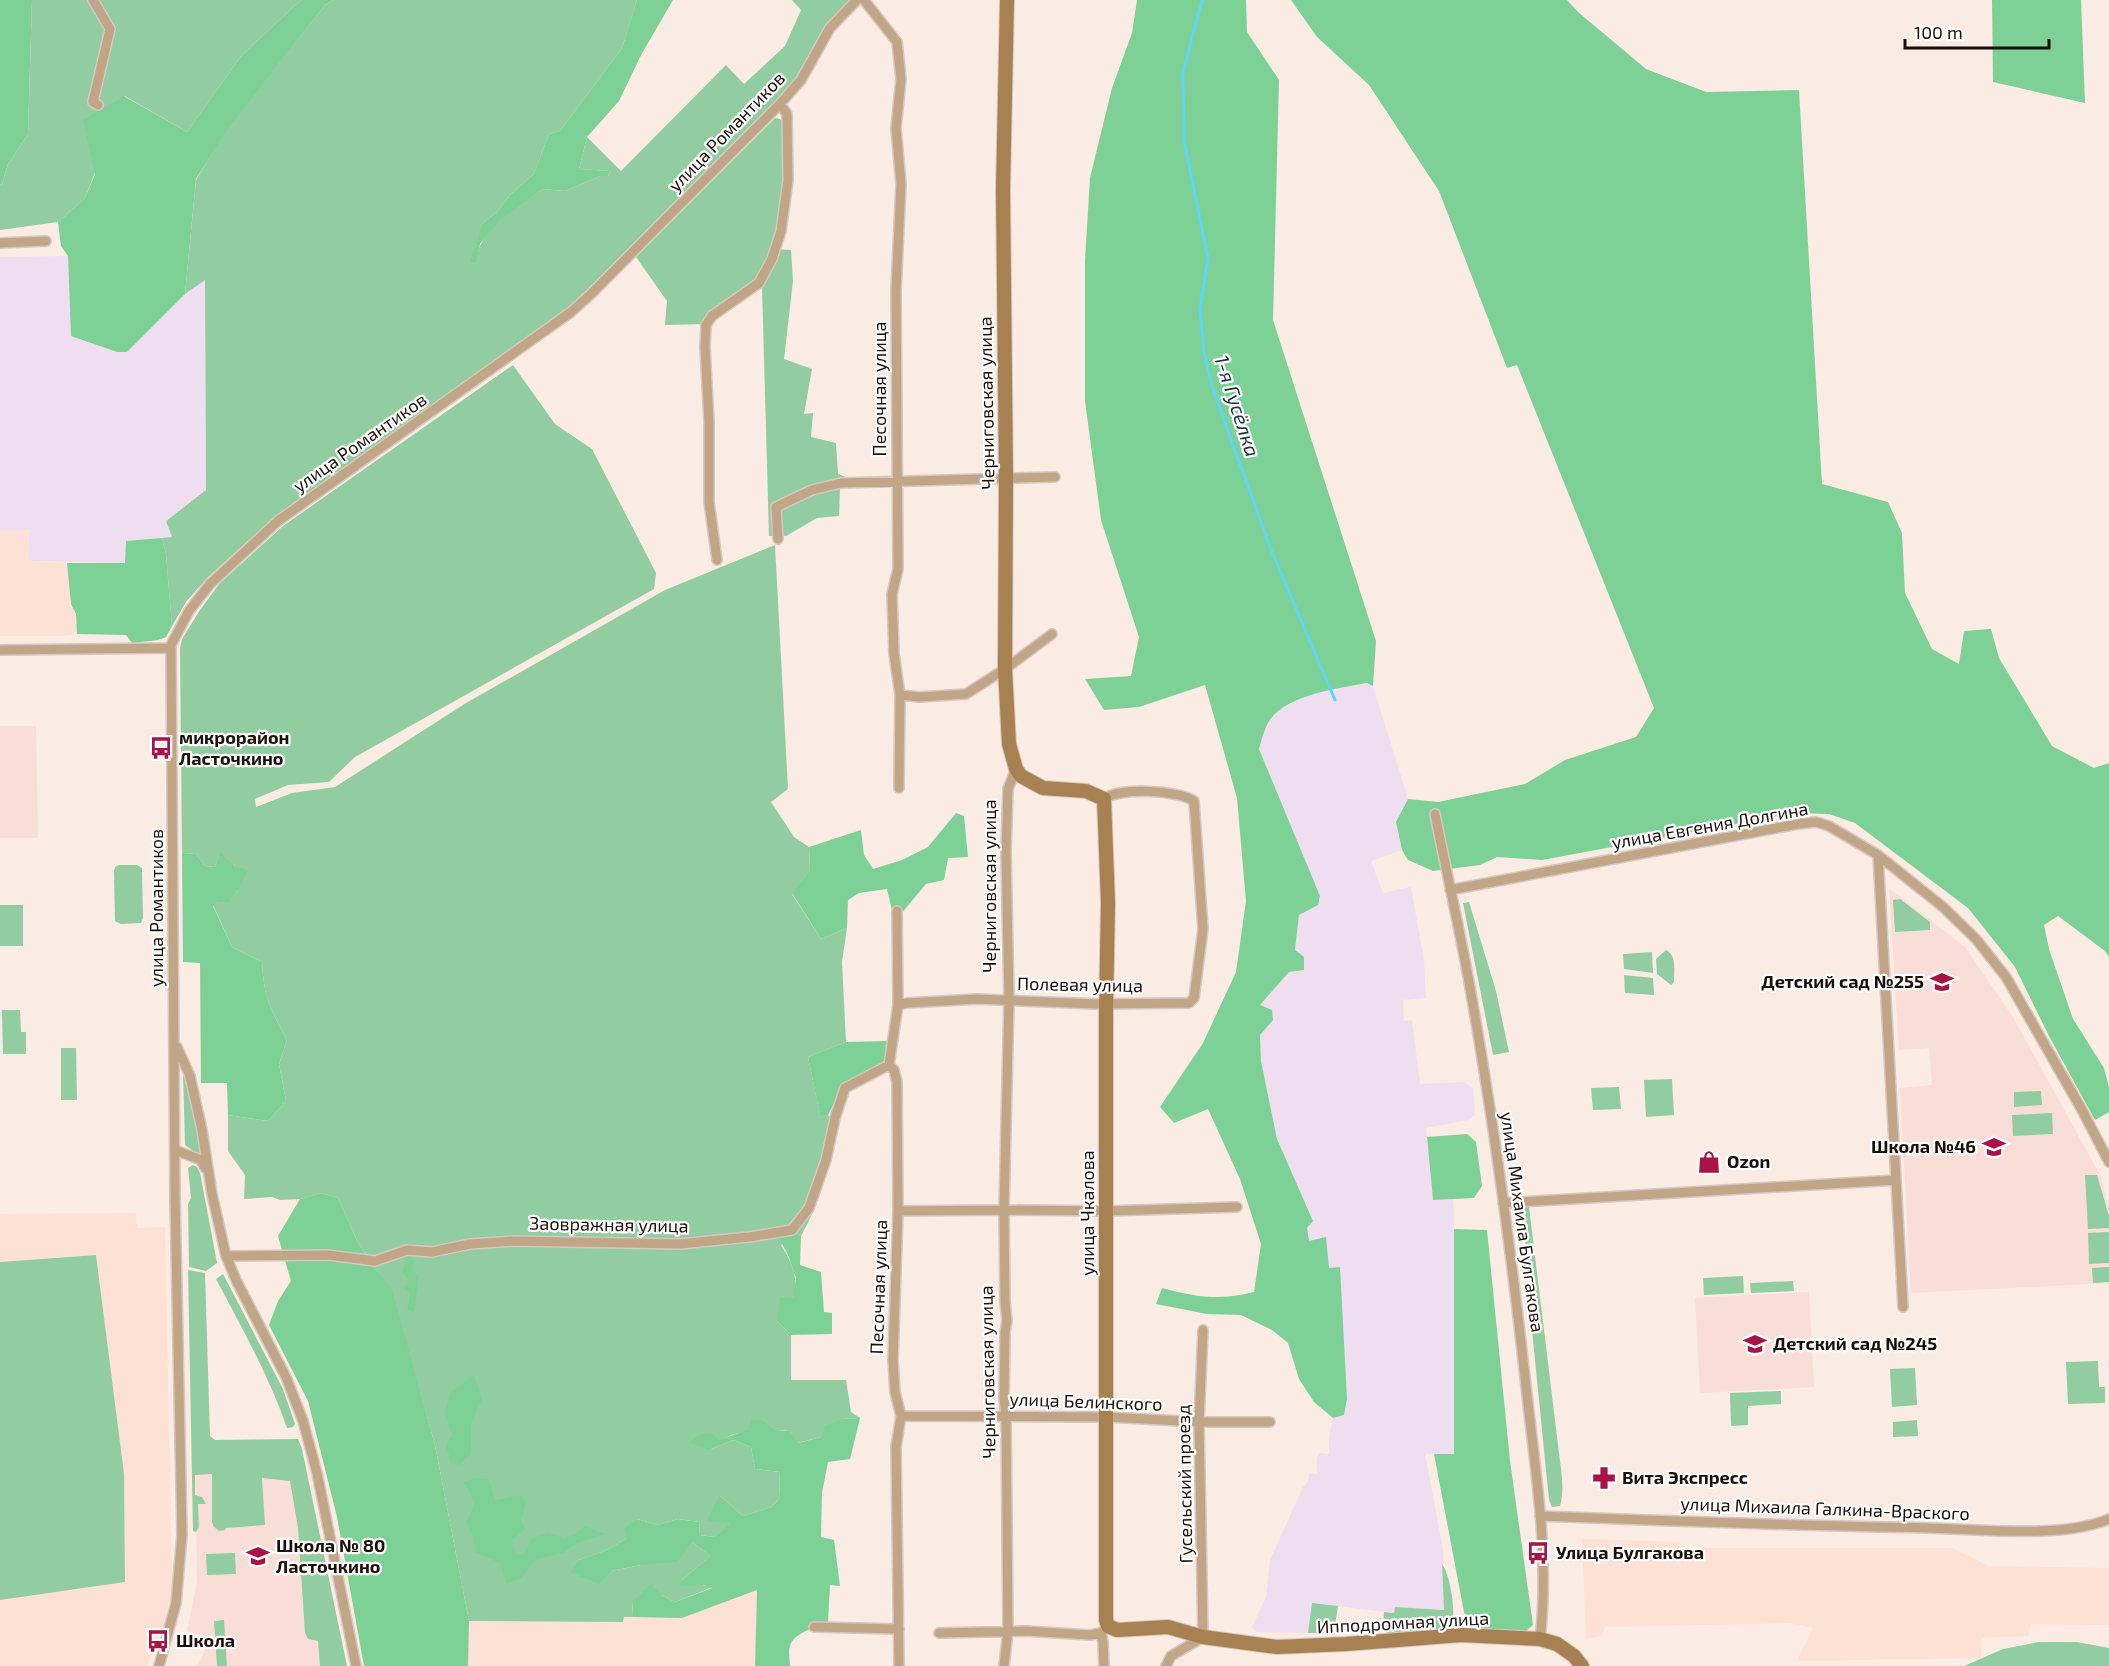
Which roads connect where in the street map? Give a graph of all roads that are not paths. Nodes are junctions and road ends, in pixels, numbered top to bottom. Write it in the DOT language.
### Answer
graph roads {
  1 [pos="93,0"];
  2 [pos="857,0"];
  3 [pos="864,0"];
  4 [pos="1007,0"];
  5 [pos="780,104"];
  6 [pos="98,105"];
  7 [pos="46,241"];
  8 [pos="0,243"];
  9 [pos="1006,477"];
  10 [pos="1055,477"];
  11 [pos="898,480"];
  12 [pos="778,539"];
  13 [pos="717,560"];
  14 [pos="1052,634"];
  15 [pos="171,648"];
  16 [pos="0,650"];
  17 [pos="1005,669"];
  18 [pos="900,695"];
  19 [pos="1016,769"];
  20 [pos="899,788"];
  21 [pos="1104,799"];
  22 [pos="1434,814"];
  23 [pos="1878,855"];
  24 [pos="1450,890"];
  25 [pos="897,911"];
  26 [pos="1009,1000"];
  27 [pos="1106,1003"];
  28 [pos="898,1005"];
  29 [pos="174,1041"];
  30 [pos="889,1065"];
  31 [pos="175,1150"];
  32 [pos="2109,1162"];
  33 [pos="208,1173"];
  34 [pos="1896,1180"];
  35 [pos="1503,1203"];
  36 [pos="1237,1207"];
  37 [pos="1004,1210"];
  38 [pos="898,1211"];
  39 [pos="1107,1211"];
  40 [pos="226,1256"];
  41 [pos="1903,1307"];
  42 [pos="1203,1330"];
  43 [pos="901,1416"];
  44 [pos="1006,1416"];
  45 [pos="1107,1417"];
  46 [pos="1199,1422"];
  47 [pos="1270,1422"];
  48 [pos="1540,1516"];
  49 [pos="2109,1519"];
  50 [pos="814,1627"];
  51 [pos="899,1629"];
  52 [pos="1105,1629"];
  53 [pos="1008,1631"];
  54 [pos="939,1633"];
  55 [pos="1203,1637"];
  56 [pos="1540,1639"];
  57 [pos="159,1666"];
  58 [pos="356,1666"];
  59 [pos="899,1666"];
  60 [pos="1004,1666"];
  61 [pos="1104,1666"];
  62 [pos="1166,1666"];
  63 [pos="1582,1666"];
  1 -- 6 [label="street"];
  2 -- 5 [label="street, улица Романтиков"];
  3 -- 11 [label="street, Песочная улица"];
  4 -- 9 [label="street, Черниговская улица"];
  5 -- 13 [label="street"];
  5 -- 15 [label="street, улица Романтиков"];
  7 -- 8 [label="street"];
  9 -- 10 [label="street"];
  9 -- 11 [label="street"];
  9 -- 17 [label="street, Черниговская улица"];
  11 -- 12 [label="street"];
  11 -- 18 [label="street, Песочная улица"];
  14 -- 17 [label="street"];
  15 -- 16 [label="street"];
  15 -- 29 [label="street, улица Романтиков"];
  17 -- 18 [label="street"];
  17 -- 19 [label="street, Черниговская улица"];
  18 -- 20 [label="street, Песочная улица"];
  19 -- 21 [label="street"];
  19 -- 26 [label="street, Черниговская улица"];
  21 -- 27 [label="street, улица Чкалова"];
  21 -- 27 [label="street, Полевая улица"];
  22 -- 24 [label="street, улица Михаила Булгакова"];
  23 -- 24 [label="street, улица Евгения Долгина"];
  23 -- 32 [label="street"];
  23 -- 34 [label="street"];
  24 -- 35 [label="street, улица Михаила Булгакова"];
  25 -- 28 [label="street, Песочная улица"];
  26 -- 27 [label="street, Полевая улица"];
  26 -- 28 [label="street, Полевая улица"];
  26 -- 37 [label="street, Черниговская улица"];
  27 -- 39 [label="street, улица Чкалова"];
  28 -- 30 [label="street, Песочная улица"];
  29 -- 31 [label="street, улица Романтиков"];
  29 -- 33 [label="street, улица Романтиков"];
  30 -- 38 [label="street, Песочная улица"];
  30 -- 40 [label="street, Заовражная улица"];
  31 -- 33 [label="street"];
  31 -- 57 [label="street, улица Романтиков"];
  33 -- 40 [label="street, улица Романтиков"];
  34 -- 35 [label="street"];
  34 -- 41 [label="street"];
  35 -- 48 [label="street, улица Михаила Булгакова"];
  36 -- 39 [label="street"];
  37 -- 38 [label="street"];
  37 -- 39 [label="street"];
  37 -- 44 [label="street, Черниговская улица"];
  38 -- 43 [label="street, Песочная улица"];
  39 -- 45 [label="street, улица Чкалова"];
  40 -- 58 [label="street, улица Романтиков"];
  42 -- 46 [label="street, Гусельский проезд"];
  43 -- 44 [label="street, улица Белинского"];
  43 -- 51 [label="street, Песочная улица"];
  44 -- 45 [label="street, улица Белинского"];
  44 -- 53 [label="street, Черниговская улица"];
  45 -- 46 [label="street, улица Белинского"];
  45 -- 52 [label="street, улица Чкалова"];
  46 -- 47 [label="street, улица Белинского"];
  46 -- 55 [label="street, Гусельский проезд"];
  48 -- 49 [label="street, улица Михаила Галкина-Враского"];
  48 -- 56 [label="street, улица Михаила Булгакова"];
  50 -- 51 [label="street"];
  51 -- 59 [label="street, Песочная улица"];
  52 -- 53 [label="street"];
  52 -- 55 [label="street, Ипподромная улица"];
  52 -- 61 [label="street, улица Чкалова"];
  53 -- 54 [label="street"];
  53 -- 60 [label="street, Черниговская улица"];
  55 -- 56 [label="street, Ипподромная улица"];
  55 -- 62 [label="street"];
  56 -- 63 [label="street, Ипподромная улица"];
}
